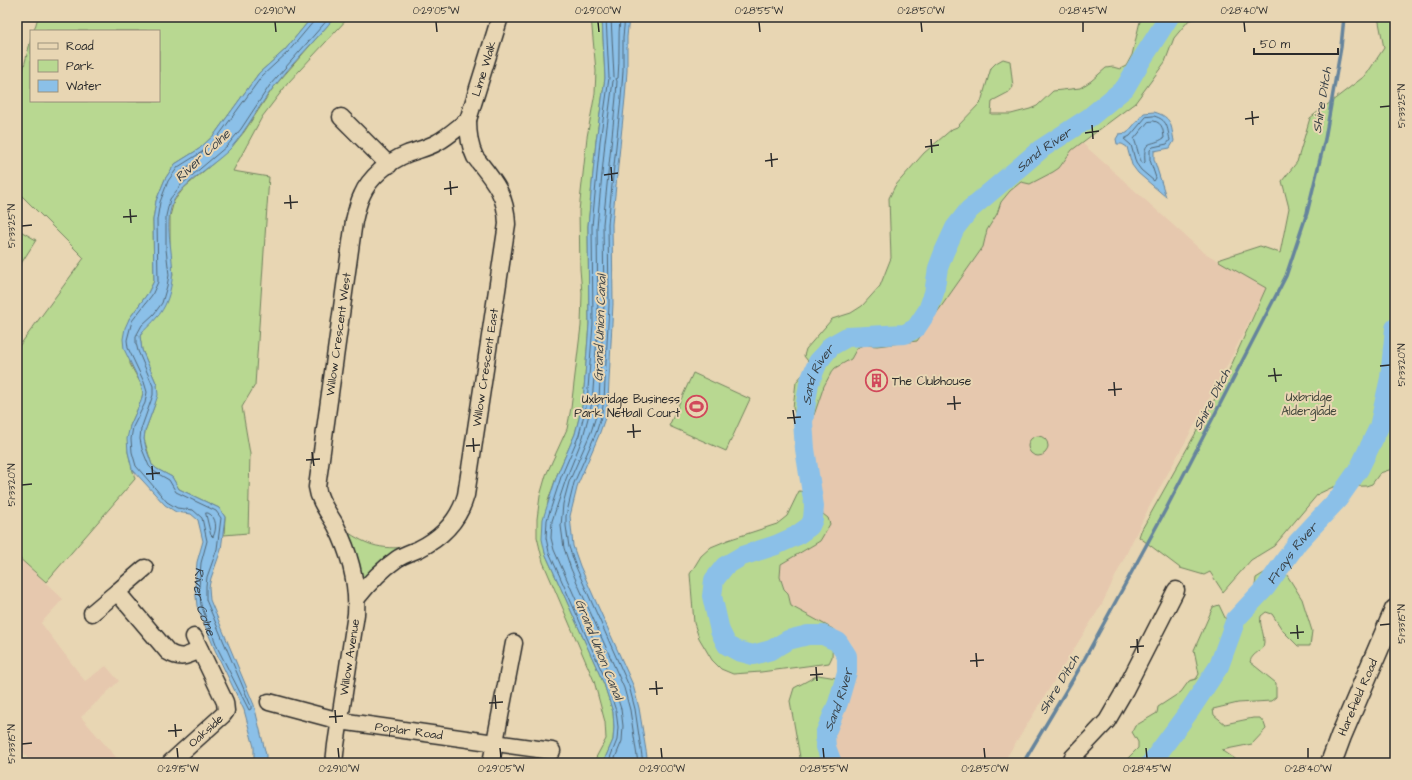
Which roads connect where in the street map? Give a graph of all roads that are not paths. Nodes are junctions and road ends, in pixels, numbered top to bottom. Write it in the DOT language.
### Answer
graph roads {
  1 [pos="500,17"];
  2 [pos="341,117"];
  3 [pos="468,120"];
  4 [pos="389,165"];
  5 [pos="146,568"];
  6 [pos="1176,590"];
  7 [pos="117,592"];
  8 [pos="357,598"];
  9 [pos="1395,610"];
  10 [pos="92,613"];
  11 [pos="514,643"];
  12 [pos="269,702"];
  13 [pos="340,721"];
  14 [pos="495,743"];
  15 [pos="552,751"];
  16 [pos="170,763"];
  17 [pos="334,763"];
  18 [pos="491,763"];
  19 [pos="1070,763"];
  20 [pos="1331,763"];
  1 -- 3 [label="street, Lime Walk"];
  2 -- 4 [label="street"];
  3 -- 4 [label="street, Willow Crescent West"];
  3 -- 8 [label="street, Willow Crescent East"];
  4 -- 8 [label="street, Willow Crescent West"];
  5 -- 7 [label="street"];
  6 -- 19 [label="street"];
  7 -- 10 [label="street"];
  7 -- 16 [label="street, Oakside"];
  8 -- 13 [label="street, Willow Avenue"];
  9 -- 20 [label="main road, Harefield Road"];
  11 -- 14 [label="street"];
  12 -- 13 [label="street, Poplar Road"];
  13 -- 14 [label="street, Poplar Road"];
  13 -- 17 [label="street, Willow Avenue"];
  14 -- 15 [label="street, Poplar Road"];
  14 -- 18 [label="street"];
}
